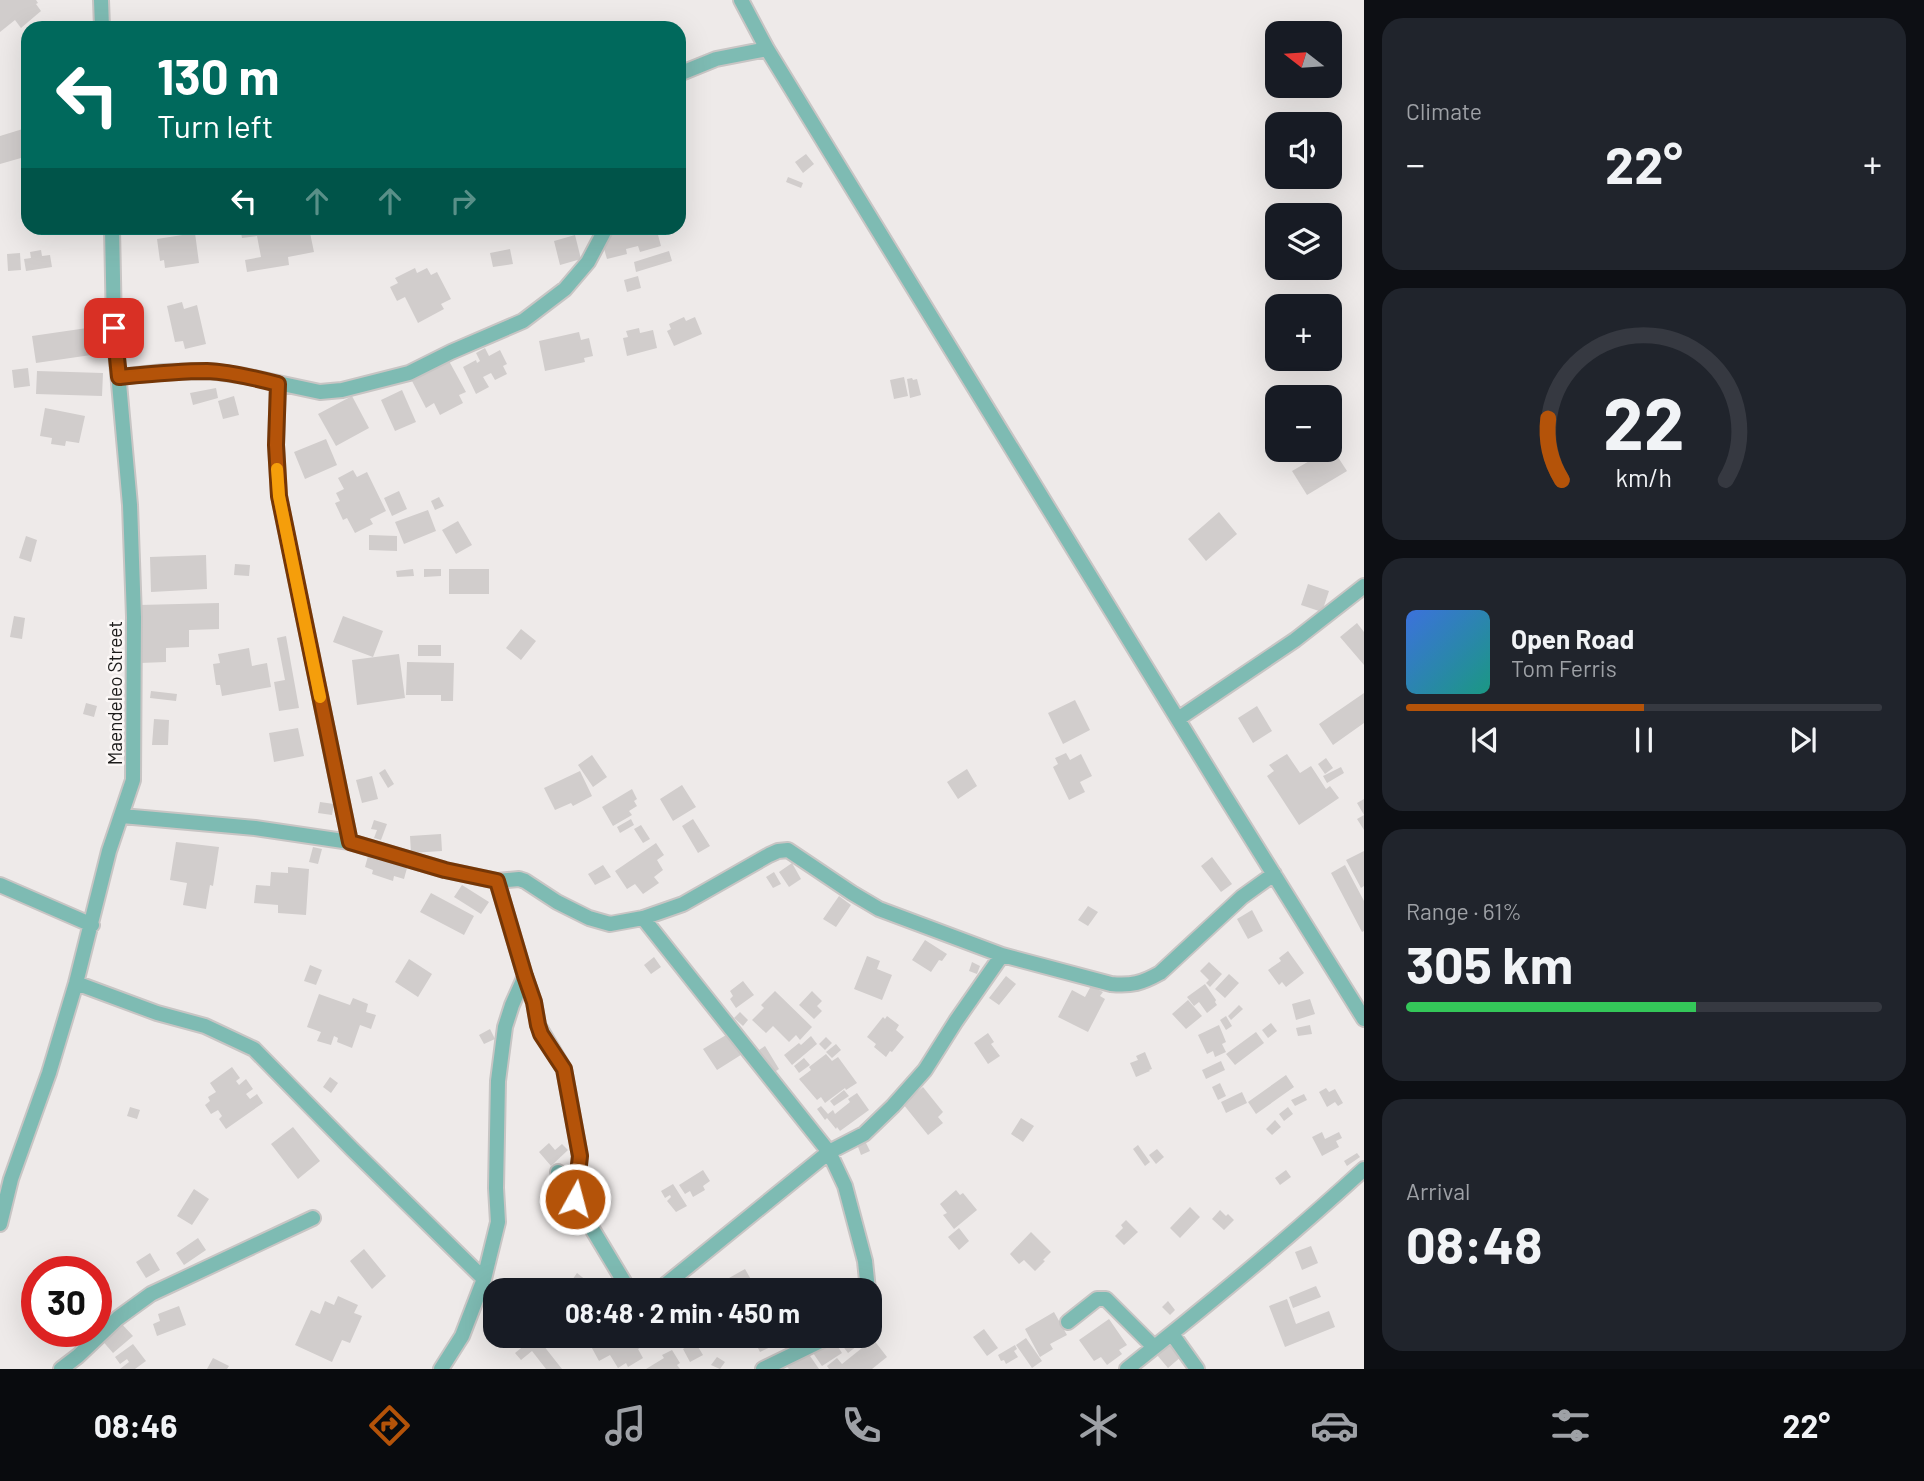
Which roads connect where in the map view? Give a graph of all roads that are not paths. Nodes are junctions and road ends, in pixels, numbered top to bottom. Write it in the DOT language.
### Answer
graph roads {
  1 [pos="101,0"];
  2 [pos="741,0"];
  3 [pos="102,21"];
  4 [pos="767,49"];
  5 [pos="686,71"];
  6 [pos="112,235"];
  7 [pos="602,235"];
  8 [pos="119,377"];
  9 [pos="278,384"];
  10 [pos="1364,586"];
  11 [pos="1178,719"];
  12 [pos="122,816"];
  13 [pos="350,842"];
  14 [pos="1274,874"];
  15 [pos="497,881"];
  16 [pos="0,885"];
  17 [pos="643,918"];
  18 [pos="92,925"];
  19 [pos="1002,955"];
  20 [pos="525,976"];
  21 [pos="76,983"];
  22 [pos="1364,1019"];
  23 [pos="829,1152"];
  24 [pos="1364,1169"];
  25 [pos="558,1172"];
  26 [pos="6,1178"];
  27 [pos="575,1199"];
  28 [pos="313,1218"];
  29 [pos="0,1224"];
  30 [pos="483,1278"];
  31 [pos="484,1278"];
  32 [pos="622,1278"];
  33 [pos="674,1278"];
  34 [pos="867,1278"];
  35 [pos="483,1282"];
  36 [pos="1068,1322"];
  37 [pos="1172,1334"];
  38 [pos="806,1348"];
  39 [pos="1154,1348"];
  40 [pos="61,1369"];
  41 [pos="442,1369"];
  42 [pos="763,1369"];
  43 [pos="1127,1369"];
  44 [pos="1197,1369"];
  1 -- 3 [label="street"];
  2 -- 4 [label="street"];
  4 -- 5 [label="street"];
  4 -- 11 [label="street"];
  6 -- 8 [label="street, Maendeleo Street"];
  7 -- 9 [label="street"];
  8 -- 9 [label="street"];
  8 -- 12 [label="street, Maendeleo Street"];
  9 -- 13 [label="street"];
  10 -- 11 [label="street"];
  11 -- 14 [label="street"];
  12 -- 13 [label="street"];
  12 -- 18 [label="street, Maendeleo Street"];
  13 -- 15 [label="street"];
  14 -- 19 [label="street"];
  14 -- 22 [label="street"];
  15 -- 17 [label="street"];
  15 -- 20 [label="street"];
  16 -- 18 [label="street"];
  17 -- 19 [label="street"];
  17 -- 23 [label="street"];
  18 -- 21 [label="street, Maendeleo Street"];
  19 -- 23 [label="street"];
  20 -- 27 [label="street"];
  20 -- 31 [label="street"];
  21 -- 26 [label="street, Maendeleo Street"];
  21 -- 30 [label="street"];
  23 -- 33 [label="street"];
  23 -- 34 [label="street"];
  24 -- 37 [label="street"];
  25 -- 27 [label="street"];
  26 -- 29 [label="street, Maendeleo Street"];
  27 -- 32 [label="street"];
  28 -- 40 [label="street"];
  35 -- 41 [label="street"];
  36 -- 39 [label="street"];
  37 -- 39 [label="street"];
  37 -- 44 [label="street"];
  38 -- 42 [label="street"];
  39 -- 43 [label="street"];
}
